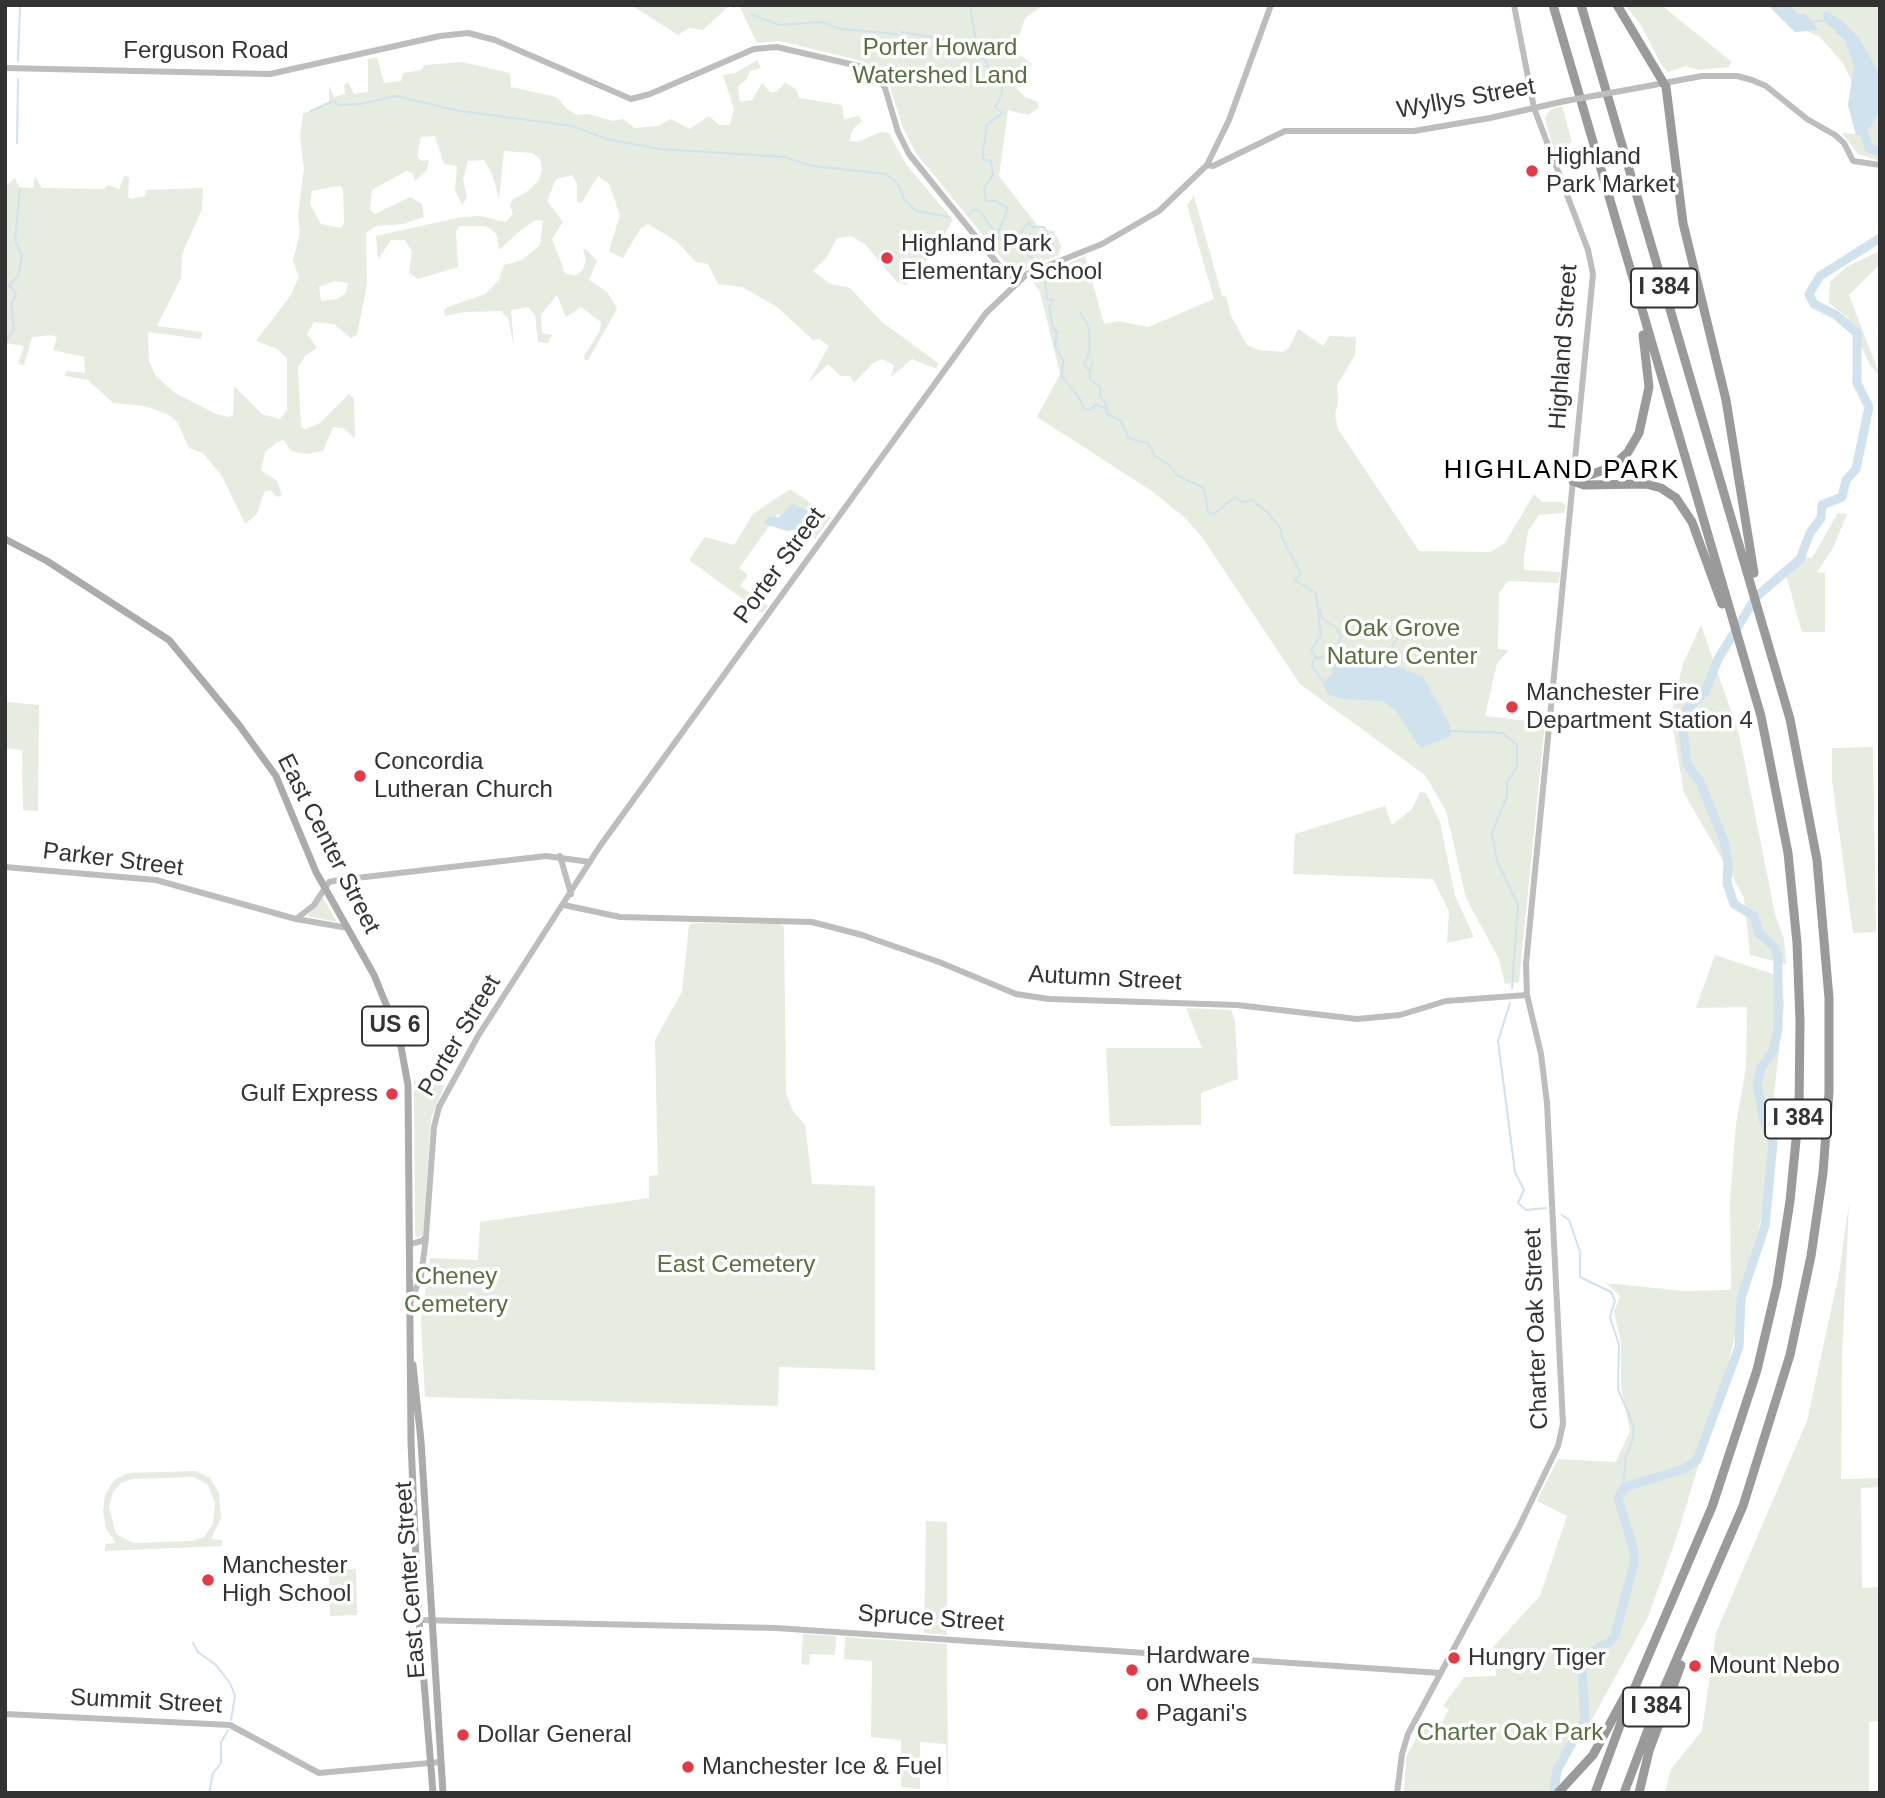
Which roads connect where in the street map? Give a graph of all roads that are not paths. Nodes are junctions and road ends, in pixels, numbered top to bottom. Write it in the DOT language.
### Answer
graph roads {
  1 [pos="1271,5"];
  2 [pos="1514,5"];
  3 [pos="1553,5"];
  4 [pos="1581,5"];
  5 [pos="1616,5"];
  6 [pos="5,68"];
  7 [pos="1665,83"];
  8 [pos="1534,108"];
  9 [pos="1207,165"];
  10 [pos="1880,165"];
  11 [pos="1014,284"];
  12 [pos="1636,292"];
  13 [pos="1573,481"];
  14 [pos="5,539"];
  15 [pos="1750,568"];
  16 [pos="1725,604"];
  17 [pos="560,856"];
  18 [pos="590,862"];
  19 [pos="5,867"];
  20 [pos="324,888"];
  21 [pos="571,894"];
  22 [pos="564,905"];
  23 [pos="296,919"];
  24 [pos="348,928"];
  25 [pos="1527,995"];
  26 [pos="426,1236"];
  27 [pos="410,1244"];
  28 [pos="411,1300"];
  29 [pos="413,1365"];
  30 [pos="418,1620"];
  31 [pos="432,1620"];
  32 [pos="1693,1622"];
  33 [pos="1662,1623"];
  34 [pos="1440,1673"];
  35 [pos="5,1714"];
  36 [pos="441,1762"];
  37 [pos="430,1763"];
  38 [pos="1559,1791"];
  39 [pos="433,1793"];
  40 [pos="443,1793"];
  41 [pos="1397,1793"];
  42 [pos="1595,1793"];
  43 [pos="1624,1793"];
  44 [pos="1639,1793"];
  1 -- 9 [label="street, Porter Street"];
  2 -- 8 [label="street, Highland Street"];
  3 -- 12 [label="highway, I 384"];
  4 -- 15 [label="highway, I 384"];
  5 -- 7 [label="highway"];
  6 -- 11 [label="street, Ferguson Road"];
  7 -- 8 [label="street, Wyllys Street, bridge"];
  7 -- 10 [label="street, Wyllys Street"];
  7 -- 15 [label="highway"];
  8 -- 9 [label="street, Wyllys Street"];
  8 -- 13 [label="street, Highland Street"];
  9 -- 11 [label="street, Porter Street"];
  11 -- 18 [label="street, Porter Street"];
  12 -- 13 [label="highway"];
  12 -- 16 [label="highway, I 384"];
  13 -- 16 [label="highway"];
  13 -- 25 [label="street, Highland Street"];
  14 -- 20 [label="main road, East Center Street / US 6"];
  15 -- 32 [label="highway, I 384"];
  16 -- 33 [label="highway, I 384"];
  17 -- 18 [label="street"];
  17 -- 20 [label="street"];
  17 -- 21 [label="street"];
  18 -- 21 [label="street, Porter Street"];
  19 -- 23 [label="street, Parker Street"];
  20 -- 23 [label="street"];
  20 -- 24 [label="main road, East Center Street / US 6"];
  21 -- 22 [label="street, Porter Street"];
  22 -- 25 [label="street, Autumn Street"];
  22 -- 26 [label="street, Porter Street"];
  23 -- 24 [label="street, Parker Street"];
  24 -- 27 [label="main road, East Center Street / US 6"];
  25 -- 34 [label="street, Charter Oak Street"];
  26 -- 27 [label="street"];
  26 -- 28 [label="street, Porter Street"];
  27 -- 28 [label="main road, East Center Street / US 6"];
  28 -- 29 [label="main road, East Center Street / US 6"];
  29 -- 30 [label="main road, East Center Street / US 6"];
  29 -- 31 [label="main road, East Center Street / US 6"];
  30 -- 31 [label="street, Spruce Street"];
  30 -- 37 [label="main road, East Center Street / US 6"];
  31 -- 34 [label="street, Spruce Street"];
  31 -- 36 [label="main road, East Center Street / US 6"];
  32 -- 43 [label="highway, I 384"];
  32 -- 44 [label="highway"];
  33 -- 38 [label="highway"];
  33 -- 42 [label="highway, I 384"];
  34 -- 41 [label="street, Charter Oak Street"];
  35 -- 37 [label="street, Summit Street"];
  36 -- 37 [label="street, Summit Street"];
  36 -- 40 [label="main road, East Center Street / US 6"];
  37 -- 39 [label="main road, East Center Street / US 6"];
}
